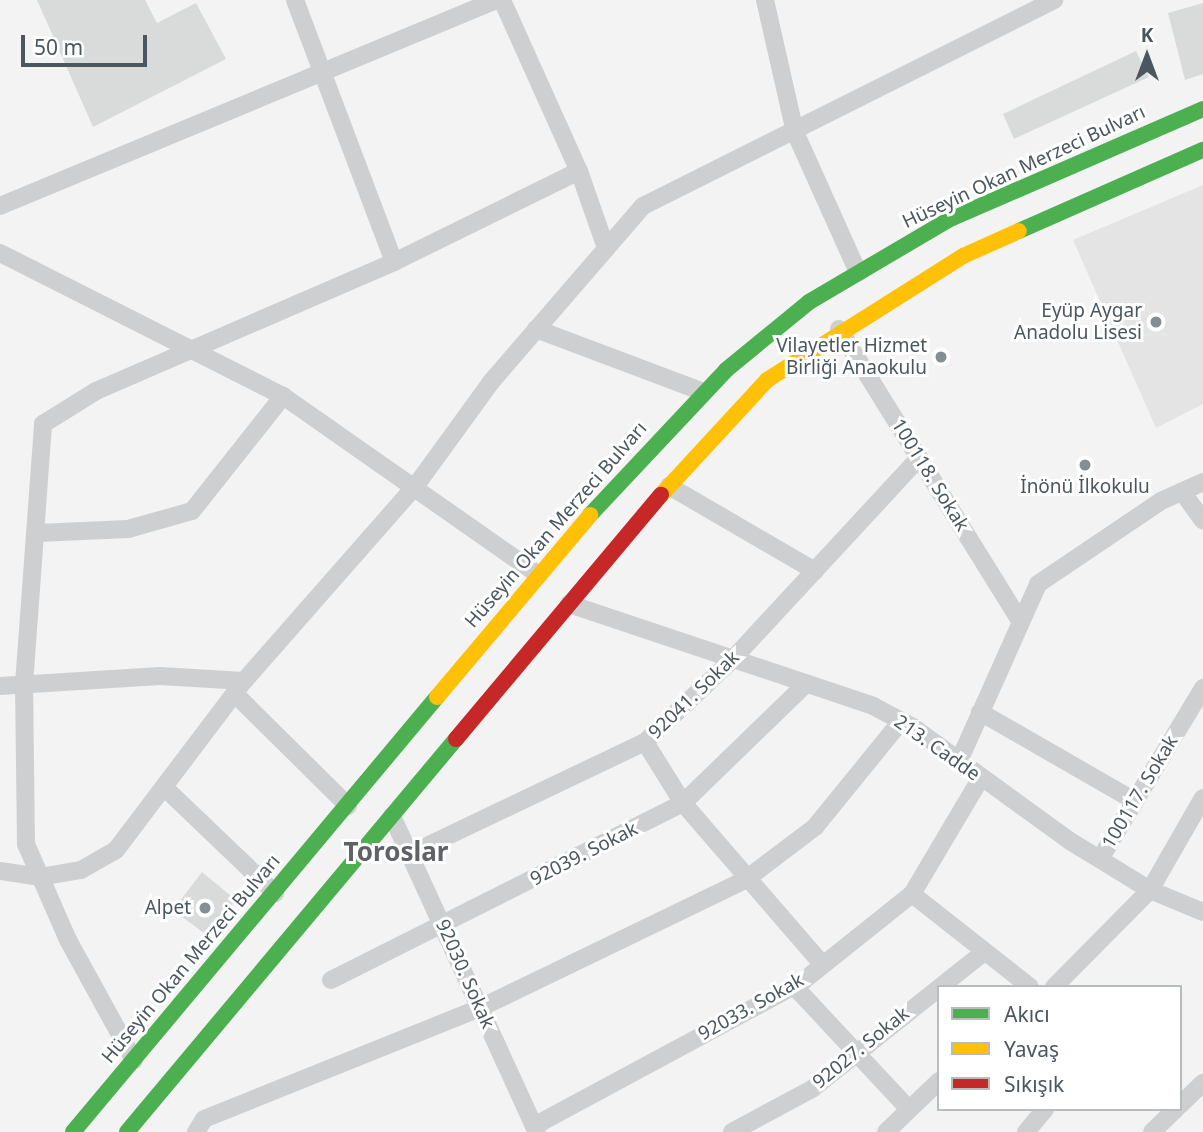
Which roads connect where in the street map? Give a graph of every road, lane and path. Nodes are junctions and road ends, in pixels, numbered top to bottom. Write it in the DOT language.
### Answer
graph roads {
  1 [pos="295,0"];
  2 [pos="496,0"];
  3 [pos="502,0"];
  4 [pos="765,0"];
  5 [pos="1054,0"];
  6 [pos="322,72"];
  7 [pos="1203,108"];
  8 [pos="795,132"];
  9 [pos="1203,150"];
  10 [pos="579,171"];
  11 [pos="0,206"];
  12 [pos="606,248"];
  13 [pos="0,253"];
  14 [pos="394,262"];
  15 [pos="858,272"];
  16 [pos="536,329"];
  17 [pos="839,329"];
  18 [pos="195,348"];
  19 [pos="704,392"];
  20 [pos="283,396"];
  21 [pos="919,458"];
  22 [pos="1203,482"];
  23 [pos="417,484"];
  24 [pos="669,486"];
  25 [pos="1183,493"];
  26 [pos="1203,521"];
  27 [pos="38,533"];
  28 [pos="815,571"];
  29 [pos="539,575"];
  30 [pos="569,604"];
  31 [pos="1020,621"];
  32 [pos="731,661"];
  33 [pos="24,684"];
  34 [pos="806,684"];
  35 [pos="0,686"];
  36 [pos="239,687"];
  37 [pos="1203,688"];
  38 [pos="981,712"];
  39 [pos="901,720"];
  40 [pos="645,742"];
  41 [pos="959,761"];
  42 [pos="981,778"];
  43 [pos="166,789"];
  44 [pos="1203,798"];
  45 [pos="1135,801"];
  46 [pos="682,803"];
  47 [pos="348,806"];
  48 [pos="392,816"];
  49 [pos="410,854"];
  50 [pos="1100,859"];
  51 [pos="0,872"];
  52 [pos="40,877"];
  53 [pos="746,880"];
  54 [pos="1150,890"];
  55 [pos="275,893"];
  56 [pos="912,894"];
  57 [pos="1203,912"];
  58 [pos="443,926"];
  59 [pos="984,952"];
  60 [pos="822,964"];
  61 [pos="331,979"];
  62 [pos="941,985"];
  63 [pos="1027,985"];
  64 [pos="1056,985"];
  65 [pos="794,986"];
  66 [pos="937,988"];
  67 [pos="480,1008"];
  68 [pos="854,1051"];
  69 [pos="134,1060"];
  70 [pos="937,1083"];
  71 [pos="1201,1087"];
  72 [pos="1182,1103"];
  73 [pos="907,1107"];
  74 [pos="1043,1111"];
  75 [pos="1176,1111"];
  76 [pos="535,1129"];
  77 [pos="1162,1129"];
  78 [pos="73,1132"];
  79 [pos="127,1132"];
  80 [pos="196,1132"];
  81 [pos="732,1132"];
  82 [pos="886,1132"];
  83 [pos="1026,1132"];
  1 -- 6 [label="street"];
  2 -- 6 [label="street"];
  3 -- 10 [label="street"];
  4 -- 8 [label="street"];
  5 -- 8 [label="street"];
  6 -- 11 [label="street"];
  6 -- 14 [label="street"];
  7 -- 15 [label="main road, Hüseyin Okan Merzeci Bulvarı"];
  8 -- 12 [label="street"];
  8 -- 15 [label="street"];
  9 -- 17 [label="main road"];
  10 -- 12 [label="street"];
  10 -- 14 [label="street"];
  12 -- 16 [label="street"];
  13 -- 18 [label="street"];
  14 -- 18 [label="street"];
  15 -- 19 [label="main road, Hüseyin Okan Merzeci Bulvarı"];
  16 -- 19 [label="street"];
  16 -- 23 [label="street"];
  17 -- 21 [label="street, 100118. Sokak"];
  17 -- 24 [label="main road"];
  18 -- 20 [label="street"];
  18 -- 27 [label="street"];
  19 -- 29 [label="main road, Hüseyin Okan Merzeci Bulvarı"];
  20 -- 23 [label="street"];
  20 -- 27 [label="street"];
  21 -- 28 [label="street, 92041. Sokak"];
  21 -- 31 [label="street, 100118. Sokak"];
  22 -- 25 [label="street"];
  23 -- 29 [label="street"];
  23 -- 36 [label="street"];
  24 -- 28 [label="street"];
  24 -- 30 [label="main road"];
  25 -- 26 [label="street"];
  25 -- 31 [label="street"];
  27 -- 33 [label="street"];
  28 -- 32 [label="street, 92041. Sokak"];
  29 -- 47 [label="main road, Hüseyin Okan Merzeci Bulvarı"];
  30 -- 32 [label="street, 213. Cadde"];
  30 -- 48 [label="main road"];
  31 -- 38 [label="street"];
  32 -- 34 [label="street, 213. Cadde"];
  32 -- 40 [label="street, 92041. Sokak"];
  33 -- 35 [label="street"];
  33 -- 36 [label="street"];
  33 -- 52 [label="street"];
  34 -- 39 [label="street, 213. Cadde"];
  34 -- 46 [label="street, 92039. Sokak"];
  36 -- 43 [label="street"];
  36 -- 47 [label="street"];
  37 -- 45 [label="street, 100117. Sokak"];
  38 -- 41 [label="street"];
  38 -- 45 [label="street"];
  39 -- 41 [label="street, 213. Cadde"];
  39 -- 53 [label="street"];
  40 -- 46 [label="street"];
  40 -- 49 [label="street, 92041. Sokak"];
  41 -- 42 [label="street, 213. Cadde"];
  42 -- 50 [label="street, 213. Cadde"];
  42 -- 56 [label="street, 92033. Sokak"];
  43 -- 52 [label="street"];
  43 -- 55 [label="street"];
  44 -- 54 [label="street"];
  45 -- 50 [label="street, 100117. Sokak"];
  46 -- 53 [label="street"];
  46 -- 58 [label="street, 92039. Sokak"];
  47 -- 55 [label="main road, Hüseyin Okan Merzeci Bulvarı"];
  48 -- 49 [label="street, 92030. Sokak"];
  48 -- 79 [label="main road"];
  49 -- 58 [label="street, 92030. Sokak"];
  50 -- 54 [label="street, 213. Cadde"];
  51 -- 52 [label="street"];
  52 -- 69 [label="street"];
  53 -- 60 [label="street"];
  53 -- 67 [label="street"];
  54 -- 57 [label="street, 213. Cadde"];
  54 -- 64 [label="street"];
  55 -- 69 [label="main road, Hüseyin Okan Merzeci Bulvarı"];
  56 -- 59 [label="street"];
  56 -- 60 [label="street, 92033. Sokak"];
  58 -- 61 [label="street, 92039. Sokak"];
  58 -- 67 [label="street, 92030. Sokak"];
  59 -- 62 [label="street, 92027. Sokak"];
  59 -- 63 [label="street"];
  60 -- 65 [label="street, 92033. Sokak"];
  65 -- 68 [label="street"];
  65 -- 76 [label="street, 92033. Sokak"];
  66 -- 68 [label="street, 92027. Sokak"];
  67 -- 76 [label="street, 92030. Sokak"];
  67 -- 80 [label="street"];
  68 -- 73 [label="street"];
  68 -- 81 [label="street, 92027. Sokak"];
  69 -- 78 [label="main road, Hüseyin Okan Merzeci Bulvarı"];
  70 -- 73 [label="street"];
  71 -- 72 [label="street"];
  73 -- 82 [label="street"];
  74 -- 83 [label="street"];
  75 -- 77 [label="street"];
}
